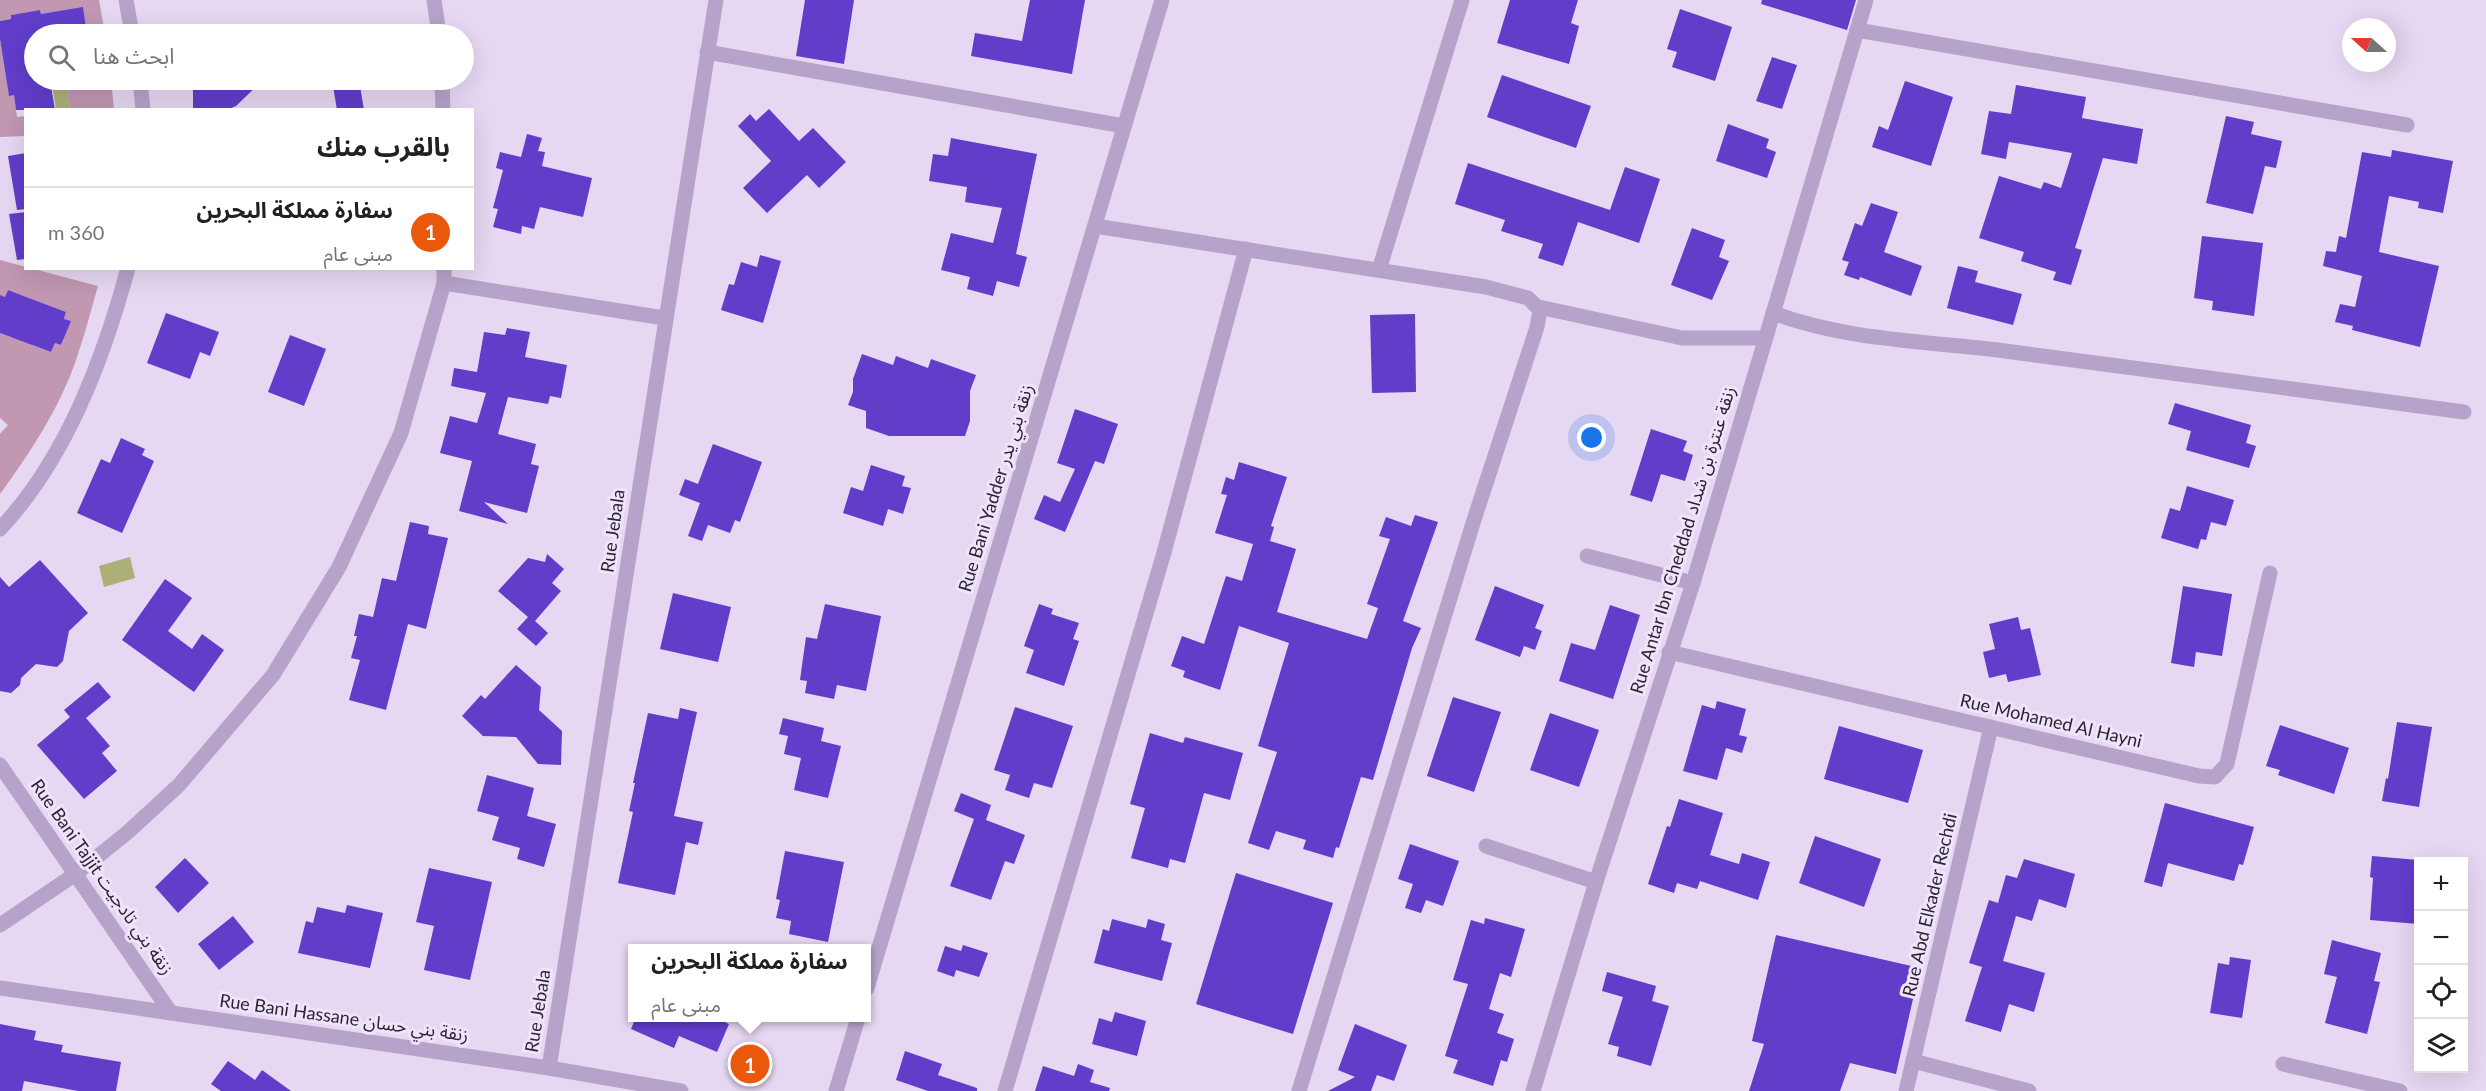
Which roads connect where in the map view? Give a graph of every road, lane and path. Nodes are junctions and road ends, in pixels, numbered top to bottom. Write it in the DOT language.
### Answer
graph roads {
  1 [pos="126,0"];
  2 [pos="434,0"];
  3 [pos="716,0"];
  4 [pos="1162,0"];
  5 [pos="1462,0"];
  6 [pos="1866,0"];
  7 [pos="130,24"];
  8 [pos="437,24"];
  9 [pos="1857,30"];
  10 [pos="707,52"];
  11 [pos="141,90"];
  12 [pos="442,90"];
  13 [pos="143,108"];
  14 [pos="443,108"];
  15 [pos="2407,125"];
  16 [pos="1125,126"];
  17 [pos="1095,226"];
  18 [pos="1245,249"];
  19 [pos="127,270"];
  20 [pos="1379,270"];
  21 [pos="444,276"];
  22 [pos="1539,307"];
  23 [pos="1773,313"];
  24 [pos="664,318"];
  25 [pos="1765,339"];
  26 [pos="2464,412"];
  27 [pos="0,529"];
  28 [pos="1587,556"];
  29 [pos="2270,573"];
  30 [pos="1693,583"];
  31 [pos="1669,652"];
  32 [pos="1991,727"];
  33 [pos="0,765"];
  34 [pos="1486,846"];
  35 [pos="77,873"];
  36 [pos="1596,882"];
  37 [pos="0,925"];
  38 [pos="871,975"];
  39 [pos="0,988"];
  40 [pos="171,1013"];
  41 [pos="857,1022"];
  42 [pos="1913,1061"];
  43 [pos="2283,1064"];
  44 [pos="549,1068"];
  45 [pos="681,1091"];
  46 [pos="836,1091"];
  47 [pos="1005,1091"];
  48 [pos="1299,1091"];
  49 [pos="1533,1091"];
  50 [pos="1906,1091"];
  51 [pos="2030,1091"];
  52 [pos="2400,1091"];
  1 -- 7 [label="street"];
  2 -- 8 [label="street"];
  3 -- 10 [label="street, Rue Jebala"];
  4 -- 16 [label="street, Rue Bani Yadder زنقة بني يدر"];
  5 -- 20 [label="street"];
  6 -- 9 [label="street, Rue Antar Ibn Cheddad زنقة عنترة بن شداد"];
  9 -- 15 [label="street"];
  9 -- 23 [label="street, Rue Antar Ibn Cheddad زنقة عنترة بن شداد"];
  10 -- 16 [label="street"];
  10 -- 24 [label="street, Rue Jebala"];
  11 -- 13 [label="street"];
  12 -- 14 [label="street"];
  16 -- 17 [label="street, Rue Bani Yadder زنقة بني يدر"];
  17 -- 18 [label="street"];
  17 -- 38 [label="street, Rue Bani Yadder زنقة بني يدر"];
  18 -- 20 [label="street"];
  18 -- 47 [label="street"];
  19 -- 27 [label="street"];
  20 -- 22 [label="street"];
  21 -- 24 [label="street"];
  21 -- 35 [label="street"];
  22 -- 25 [label="street"];
  22 -- 48 [label="street"];
  23 -- 25 [label="street, Rue Antar Ibn Cheddad زنقة عنترة بن شداد"];
  23 -- 26 [label="street"];
  24 -- 44 [label="street, Rue Jebala"];
  25 -- 30 [label="street, Rue Antar Ibn Cheddad زنقة عنترة بن شداد"];
  28 -- 30 [label="street"];
  29 -- 32 [label="street, Rue Mohamed Al Hayni"];
  30 -- 31 [label="street, Rue Antar Ibn Cheddad زنقة عنترة بن شداد"];
  31 -- 32 [label="street, Rue Mohamed Al Hayni"];
  31 -- 36 [label="street, Rue Antar Ibn Cheddad زنقة عنترة بن شداد"];
  32 -- 42 [label="street, Rue Abd Elkader Rechdi"];
  33 -- 35 [label="street, Rue Bani Tajjit زنقة بني تادجيت"];
  34 -- 36 [label="street"];
  35 -- 37 [label="street"];
  35 -- 40 [label="street, Rue Bani Tajjit زنقة بني تادجيت"];
  36 -- 49 [label="street, Rue Antar Ibn Cheddad زنقة عنترة بن شداد"];
  39 -- 40 [label="street, Rue Bani Hassane زنقة بني حسان"];
  40 -- 44 [label="street, Rue Bani Hassane زنقة بني حسان"];
  41 -- 46 [label="street"];
  42 -- 50 [label="street, Rue Abd Elkader Rechdi"];
  42 -- 51 [label="street"];
  43 -- 52 [label="street"];
  44 -- 45 [label="street, Rue Bani Hassane زنقة بني حسان"];
}
